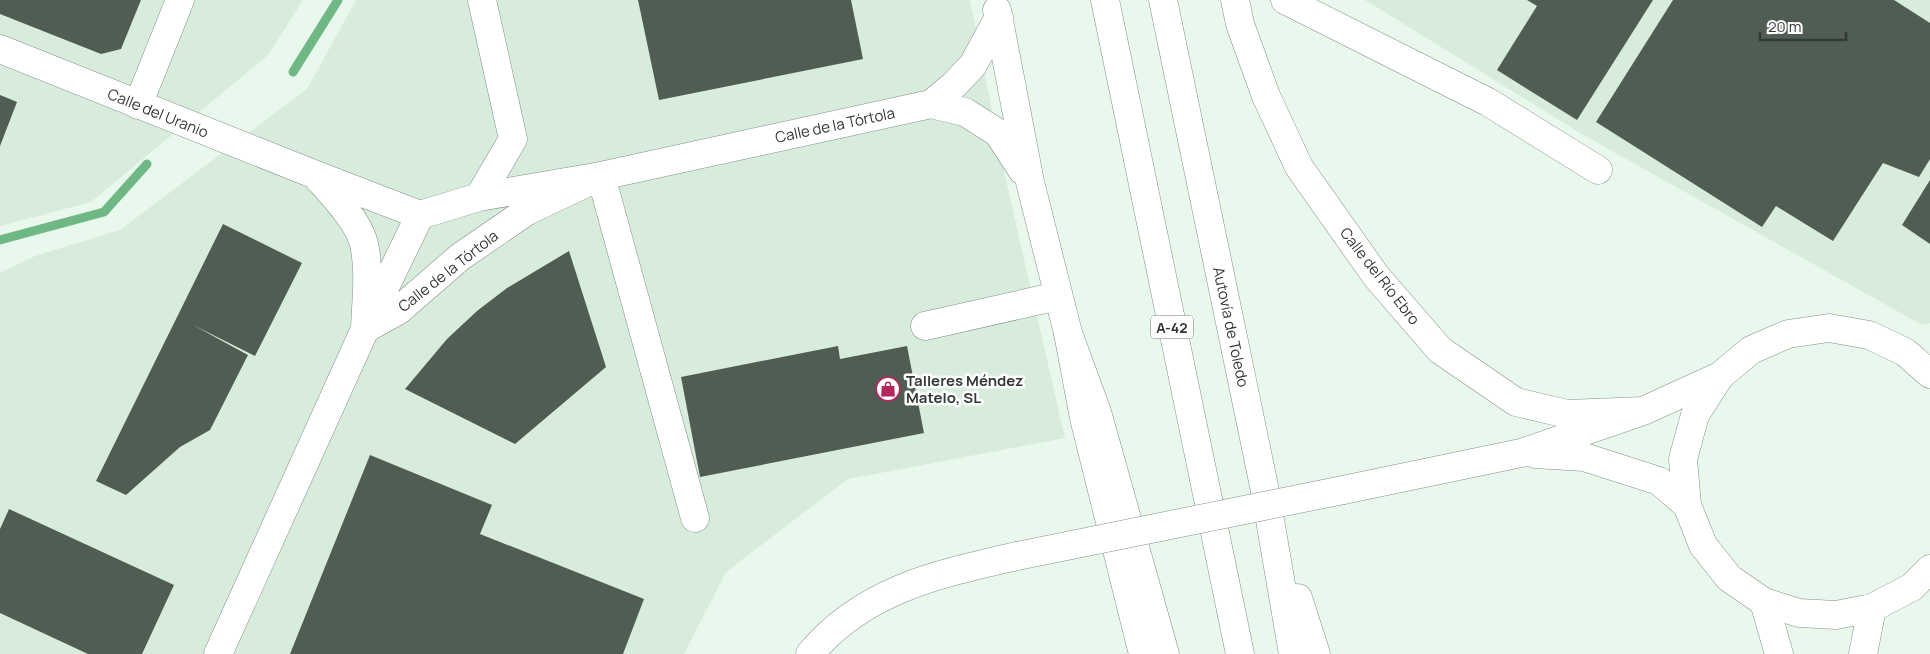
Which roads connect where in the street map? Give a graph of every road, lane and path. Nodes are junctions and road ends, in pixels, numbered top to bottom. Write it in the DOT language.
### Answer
graph roads {
  1 [pos="180,0"];
  2 [pos="482,0"];
  3 [pos="1105,0"];
  4 [pos="1163,0"];
  5 [pos="1235,0"];
  6 [pos="1285,0"];
  7 [pos="997,9"];
  8 [pos="0,49"];
  9 [pos="931,104"];
  10 [pos="138,105"];
  11 [pos="1598,170"];
  12 [pos="316,175"];
  13 [pos="602,176"];
  14 [pos="1030,182"];
  15 [pos="479,197"];
  16 [pos="420,215"];
  17 [pos="1058,296"];
  18 [pos="925,326"];
  19 [pos="366,329"];
  20 [pos="1068,333"];
  21 [pos="1918,349"];
  22 [pos="1930,374"];
  23 [pos="1720,376"];
  24 [pos="1643,411"];
  25 [pos="1521,453"];
  26 [pos="1265,491"];
  27 [pos="1687,505"];
  28 [pos="695,518"];
  29 [pos="1930,569"];
  30 [pos="1764,602"];
  31 [pos="1872,608"];
  32 [pos="218,654"];
  33 [pos="810,654"];
  34 [pos="1143,654"];
  35 [pos="1165,654"];
  36 [pos="1240,654"];
  37 [pos="1293,654"];
  38 [pos="1316,654"];
  39 [pos="1779,654"];
  40 [pos="1863,654"];
  1 -- 10 [label="main road"];
  2 -- 15 [label="main road"];
  3 -- 36 [label="main road, A-42"];
  4 -- 26 [label="main road, Autovía de Toledo"];
  5 -- 24 [label="main road, Calle del Río Ebro"];
  6 -- 11 [label="main road"];
  7 -- 9 [label="main road, Calle de la Tórtola"];
  7 -- 14 [label="main road"];
  8 -- 10 [label="main road, Calle del Uranio"];
  9 -- 13 [label="main road, Calle de la Tórtola"];
  9 -- 14 [label="main road, Calle de la Tórtola"];
  10 -- 12 [label="main road, Calle del Uranio"];
  12 -- 16 [label="main road, Calle del Uranio"];
  12 -- 19 [label="main road"];
  13 -- 15 [label="main road"];
  13 -- 19 [label="main road, Calle de la Tórtola"];
  13 -- 28 [label="main road"];
  14 -- 17 [label="main road"];
  15 -- 16 [label="main road"];
  16 -- 19 [label="main road"];
  17 -- 18 [label="main road"];
  17 -- 20 [label="main road"];
  19 -- 32 [label="main road"];
  20 -- 34 [label="main road"];
  20 -- 35 [label="main road"];
  21 -- 22 [label="main road"];
  21 -- 23 [label="main road"];
  23 -- 24 [label="main road"];
  23 -- 27 [label="main road"];
  24 -- 25 [label="main road"];
  25 -- 27 [label="main road"];
  25 -- 33 [label="main road, bridge"];
  26 -- 37 [label="main road, Autovía de Toledo"];
  26 -- 38 [label="main road"];
  27 -- 30 [label="main road"];
  29 -- 31 [label="main road"];
  30 -- 31 [label="main road"];
  30 -- 39 [label="main road"];
  31 -- 40 [label="main road"];
}
